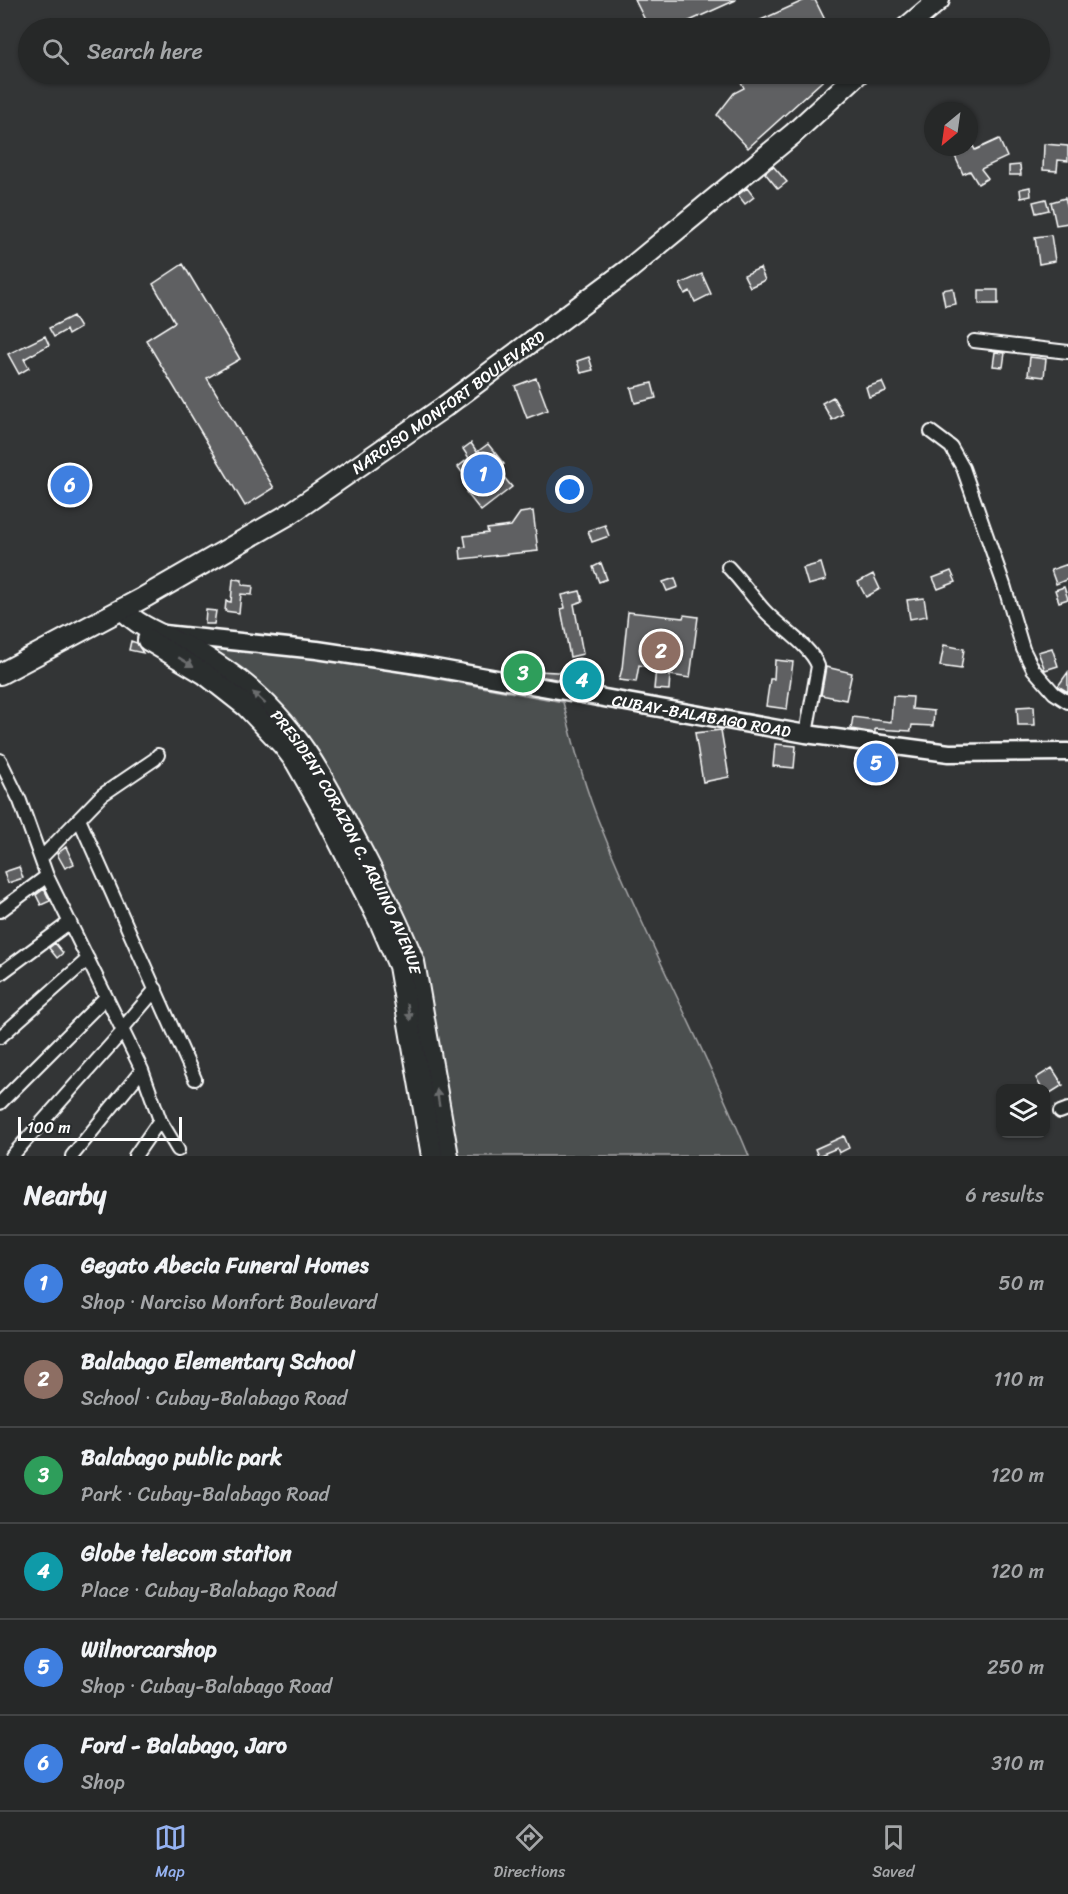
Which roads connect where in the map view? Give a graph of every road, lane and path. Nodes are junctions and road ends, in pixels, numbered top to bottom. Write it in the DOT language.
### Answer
graph roads {
  1 [pos="939,0"];
  2 [pos="918,18"];
  3 [pos="847,84"];
  4 [pos="974,341"];
  5 [pos="1068,352"];
  6 [pos="931,432"];
  7 [pos="728,567"];
  8 [pos="115,613"];
  9 [pos="160,633"];
  10 [pos="0,674"];
  11 [pos="1068,702"];
  12 [pos="806,734"];
  13 [pos="1068,752"];
  14 [pos="158,755"];
  15 [pos="0,760"];
  16 [pos="79,819"];
  17 [pos="41,858"];
  18 [pos="47,876"];
  19 [pos="0,910"];
  20 [pos="70,922"];
  21 [pos="88,959"];
  22 [pos="0,974"];
  23 [pos="156,988"];
  24 [pos="106,997"];
  25 [pos="122,1030"];
  26 [pos="0,1037"];
  27 [pos="142,1070"];
  28 [pos="195,1079"];
  29 [pos="0,1103"];
  30 [pos="160,1120"];
  31 [pos="0,1150"];
  32 [pos="178,1150"];
  33 [pos="6,1156"];
  34 [pos="12,1156"];
  35 [pos="72,1156"];
  36 [pos="135,1156"];
  37 [pos="432,1156"];
  38 [pos="448,1156"];
  1 -- 2 [label="main road"];
  3 -- 8 [label="main road, NARCISO MONFORT BOULEVARD"];
  4 -- 5 [label="street"];
  6 -- 11 [label="street"];
  7 -- 12 [label="street"];
  8 -- 9 [label="main road, PRESIDENT CORAZON C. AQUINO AVENUE"];
  8 -- 10 [label="main road, NARCISO MONFORT BOULEVARD"];
  8 -- 37 [label="main road, PRESIDENT CORAZON C. AQUINO AVENUE, one-way"];
  9 -- 12 [label="main road, CUBAY-BALABAGO ROAD"];
  38 -- 9 [label="main road, PRESIDENT CORAZON C. AQUINO AVENUE, one-way"];
  12 -- 13 [label="main road, CUBAY-BALABAGO ROAD"];
  14 -- 16 [label="street"];
  15 -- 17 [label="street"];
  16 -- 17 [label="street"];
  16 -- 23 [label="street"];
  17 -- 18 [label="street"];
  18 -- 19 [label="street"];
  18 -- 20 [label="street"];
  20 -- 21 [label="street"];
  20 -- 22 [label="street"];
  21 -- 24 [label="street"];
  21 -- 26 [label="street"];
  23 -- 25 [label="street"];
  23 -- 28 [label="street"];
  24 -- 25 [label="street"];
  24 -- 29 [label="street"];
  25 -- 27 [label="street"];
  25 -- 34 [label="street"];
  27 -- 30 [label="street"];
  27 -- 35 [label="street"];
  30 -- 32 [label="street"];
  30 -- 36 [label="street"];
  31 -- 33 [label="street"];
}
